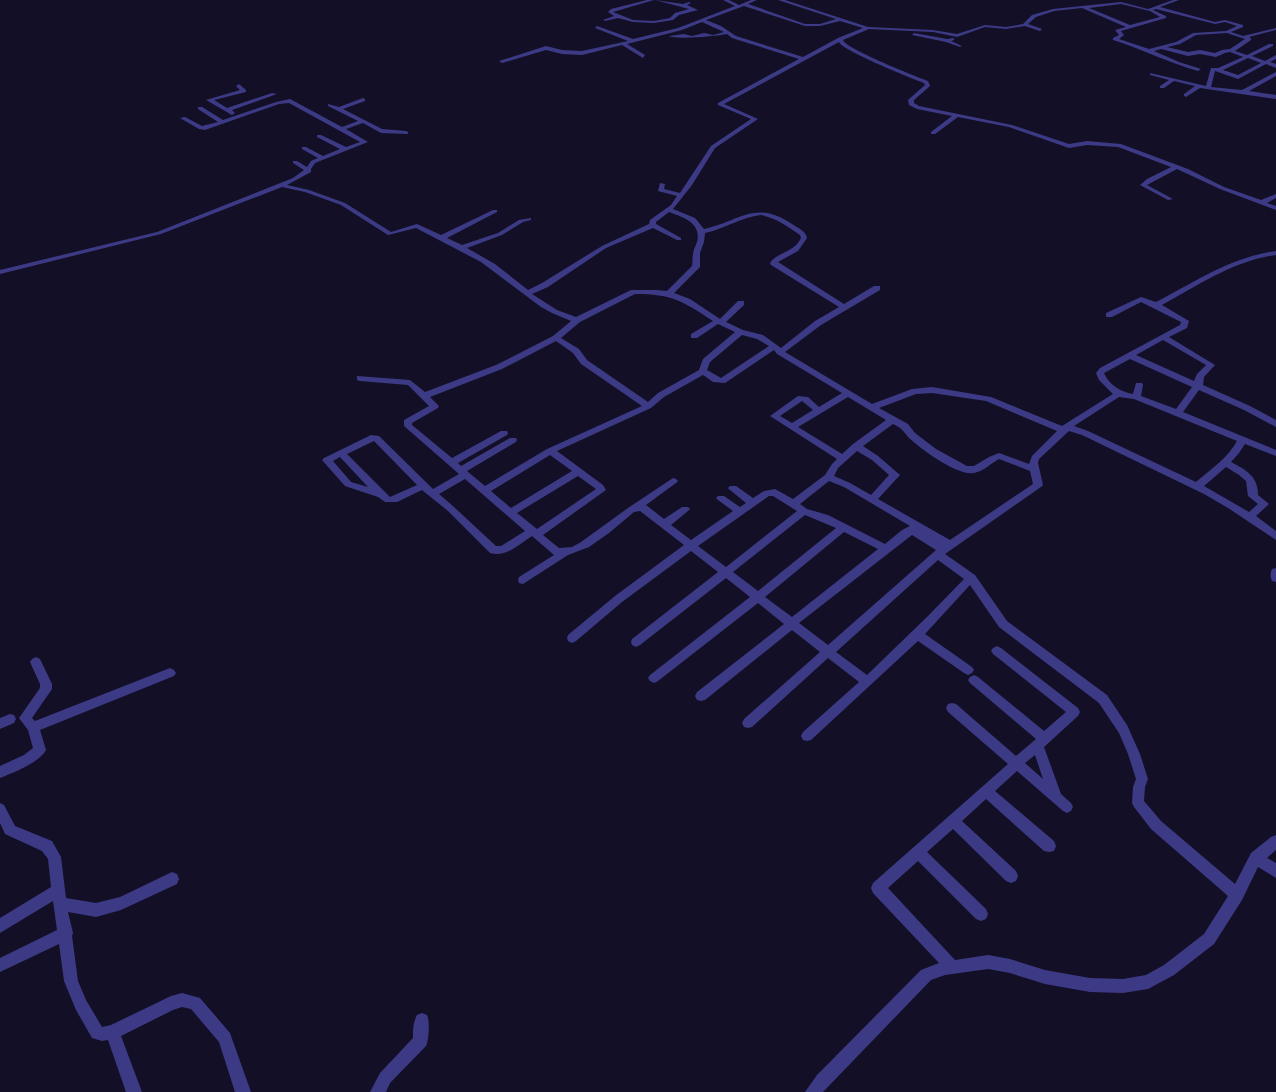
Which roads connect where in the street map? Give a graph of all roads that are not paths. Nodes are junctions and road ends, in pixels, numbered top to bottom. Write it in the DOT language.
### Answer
graph roads {
  1 [pos="652,0"];
  2 [pos="657,0"];
  3 [pos="725,0"];
  4 [pos="755,0"];
  5 [pos="780,0"];
  6 [pos="1177,0"];
  7 [pos="689,3"];
  8 [pos="683,5"];
  9 [pos="741,5"];
  10 [pos="1083,7"];
  11 [pos="1158,8"];
  12 [pos="694,9"];
  13 [pos="1148,10"];
  14 [pos="618,16"];
  15 [pos="707,18"];
  16 [pos="604,20"];
  17 [pos="701,20"];
  18 [pos="838,20"];
  19 [pos="978,22"];
  20 [pos="1025,25"];
  21 [pos="985,26"];
  22 [pos="597,27"];
  23 [pos="1130,27"];
  24 [pos="868,28"];
  25 [pos="1276,29"];
  26 [pos="1040,30"];
  27 [pos="905,31"];
  28 [pos="1227,32"];
  29 [pos="664,33"];
  30 [pos="727,33"];
  31 [pos="957,36"];
  32 [pos="1244,36"];
  33 [pos="840,39"];
  34 [pos="632,41"];
  35 [pos="947,41"];
  36 [pos="622,43"];
  37 [pos="1271,45"];
  38 [pos="960,46"];
  39 [pos="1159,47"];
  40 [pos="1150,50"];
  41 [pos="1230,51"];
  42 [pos="643,56"];
  43 [pos="1246,57"];
  44 [pos="1276,57"];
  45 [pos="804,58"];
  46 [pos="502,62"];
  47 [pos="1265,63"];
  48 [pos="1276,66"];
  49 [pos="1198,69"];
  50 [pos="1220,70"];
  51 [pos="1152,74"];
  52 [pos="1276,74"];
  53 [pos="1238,77"];
  54 [pos="1173,79"];
  55 [pos="239,86"];
  56 [pos="1199,86"];
  57 [pos="1162,87"];
  58 [pos="1208,88"];
  59 [pos="1233,91"];
  60 [pos="1243,92"];
  61 [pos="274,94"];
  62 [pos="1186,95"];
  63 [pos="1274,95"];
  64 [pos="363,100"];
  65 [pos="330,106"];
  66 [pos="200,108"];
  67 [pos="339,109"];
  68 [pos="227,110"];
  69 [pos="237,116"];
  70 [pos="956,116"];
  71 [pos="183,118"];
  72 [pos="363,121"];
  73 [pos="223,122"];
  74 [pos="341,129"];
  75 [pos="381,131"];
  76 [pos="406,133"];
  77 [pos="933,133"];
  78 [pos="319,136"];
  79 [pos="392,136"];
  80 [pos="304,148"];
  81 [pos="346,150"];
  82 [pos="322,158"];
  83 [pos="295,162"];
  84 [pos="1175,167"];
  85 [pos="309,171"];
  86 [pos="662,184"];
  87 [pos="281,185"];
  88 [pos="680,195"];
  89 [pos="1276,196"];
  90 [pos="1170,199"];
  91 [pos="1264,202"];
  92 [pos="1276,208"];
  93 [pos="668,209"];
  94 [pos="495,211"];
  95 [pos="529,219"];
  96 [pos="653,225"];
  97 [pos="701,232"];
  98 [pos="440,238"];
  99 [pos="679,239"];
  100 [pos="460,248"];
  101 [pos="1276,253"];
  102 [pos="0,272"];
  103 [pos="877,288"];
  104 [pos="528,293"];
  105 [pos="669,294"];
  106 [pos="741,303"];
  107 [pos="1156,305"];
  108 [pos="844,307"];
  109 [pos="1109,315"];
  110 [pos="576,320"];
  111 [pos="719,322"];
  112 [pos="740,332"];
  113 [pos="694,336"];
  114 [pos="1163,337"];
  115 [pos="556,338"];
  116 [pos="778,349"];
  117 [pos="1128,355"];
  118 [pos="703,371"];
  119 [pos="360,378"];
  120 [pos="1139,385"];
  121 [pos="1199,386"];
  122 [pos="848,393"];
  123 [pos="1118,394"];
  124 [pos="424,396"];
  125 [pos="1136,397"];
  126 [pos="648,406"];
  127 [pos="873,407"];
  128 [pos="818,410"];
  129 [pos="1178,413"];
  130 [pos="892,420"];
  131 [pos="1276,424"];
  132 [pos="792,427"];
  133 [pos="1065,429"];
  134 [pos="504,433"];
  135 [pos="513,440"];
  136 [pos="1242,440"];
  137 [pos="856,446"];
  138 [pos="550,451"];
  139 [pos="341,453"];
  140 [pos="1276,453"];
  141 [pos="843,459"];
  142 [pos="451,463"];
  143 [pos="1225,463"];
  144 [pos="1034,469"];
  145 [pos="578,471"];
  146 [pos="462,473"];
  147 [pos="363,476"];
  148 [pos="828,477"];
  149 [pos="673,481"];
  150 [pos="348,484"];
  151 [pos="424,485"];
  152 [pos="1196,487"];
  153 [pos="733,488"];
  154 [pos="483,491"];
  155 [pos="432,494"];
  156 [pos="381,495"];
  157 [pos="721,498"];
  158 [pos="872,500"];
  159 [pos="753,503"];
  160 [pos="793,504"];
  161 [pos="637,507"];
  162 [pos="685,509"];
  163 [pos="804,511"];
  164 [pos="741,512"];
  165 [pos="510,513"];
  166 [pos="1250,516"];
  167 [pos="664,524"];
  168 [pos="844,527"];
  169 [pos="534,533"];
  170 [pos="1276,536"];
  171 [pos="690,547"];
  172 [pos="885,548"];
  173 [pos="944,550"];
  174 [pos="564,554"];
  175 [pos="1276,572"];
  176 [pos="725,573"];
  177 [pos="971,578"];
  178 [pos="1276,578"];
  179 [pos="524,580"];
  180 [pos="757,598"];
  181 [pos="791,624"];
  182 [pos="917,634"];
  183 [pos="572,638"];
  184 [pos="636,642"];
  185 [pos="829,651"];
  186 [pos="997,651"];
  187 [pos="36,662"];
  188 [pos="968,670"];
  189 [pos="170,673"];
  190 [pos="654,678"];
  191 [pos="974,680"];
  192 [pos="868,682"];
  193 [pos="701,696"];
  194 [pos="952,708"];
  195 [pos="748,723"];
  196 [pos="33,728"];
  197 [pos="807,736"];
  198 [pos="1041,741"];
  199 [pos="1016,763"];
  200 [pos="0,772"];
  201 [pos="986,790"];
  202 [pos="1057,798"];
  203 [pos="1067,807"];
  204 [pos="0,809"];
  205 [pos="952,820"];
  206 [pos="1276,841"];
  207 [pos="1049,846"];
  208 [pos="918,852"];
  209 [pos="1256,858"];
  210 [pos="1276,871"];
  211 [pos="1011,876"];
  212 [pos="172,879"];
  213 [pos="1236,896"];
  214 [pos="59,898"];
  215 [pos="981,914"];
  216 [pos="0,926"];
  217 [pos="66,933"];
  218 [pos="0,965"];
  219 [pos="952,966"];
  220 [pos="422,1020"];
  221 [pos="112,1032"];
  222 [pos="134,1092"];
  223 [pos="243,1092"];
  224 [pos="378,1092"];
  225 [pos="813,1092"];
  1 -- 14 [label="street"];
  2 -- 8 [label="street"];
  3 -- 9 [label="street"];
  4 -- 9 [label="street"];
  5 -- 18 [label="street"];
  6 -- 11 [label="street"];
  7 -- 8 [label="street"];
  8 -- 12 [label="street"];
  9 -- 15 [label="street"];
  9 -- 18 [label="street"];
  10 -- 13 [label="street"];
  10 -- 20 [label="street"];
  10 -- 23 [label="street"];
  11 -- 13 [label="street"];
  11 -- 28 [label="street"];
  12 -- 14 [label="street"];
  12 -- 15 [label="street"];
  13 -- 23 [label="street"];
  14 -- 16 [label="street"];
  15 -- 17 [label="street"];
  17 -- 29 [label="street"];
  17 -- 30 [label="street"];
  18 -- 24 [label="street"];
  19 -- 21 [label="street"];
  20 -- 21 [label="street"];
  20 -- 26 [label="street"];
  21 -- 31 [label="street"];
  22 -- 34 [label="street"];
  23 -- 40 [label="street"];
  24 -- 27 [label="street"];
  24 -- 33 [label="street"];
  25 -- 32 [label="street"];
  27 -- 31 [label="street"];
  27 -- 35 [label="street"];
  28 -- 32 [label="street"];
  28 -- 39 [label="street"];
  29 -- 30 [label="street"];
  29 -- 34 [label="street"];
  30 -- 45 [label="street"];
  31 -- 35 [label="street"];
  32 -- 41 [label="street"];
  33 -- 45 [label="street"];
  33 -- 70 [label="street"];
  34 -- 36 [label="street"];
  35 -- 38 [label="street"];
  36 -- 42 [label="street"];
  36 -- 46 [label="street"];
  37 -- 43 [label="street"];
  39 -- 40 [label="street"];
  39 -- 41 [label="street"];
  40 -- 49 [label="street"];
  41 -- 43 [label="street"];
  43 -- 47 [label="street"];
  43 -- 50 [label="street"];
  44 -- 47 [label="street"];
  45 -- 88 [label="street"];
  47 -- 48 [label="street"];
  47 -- 53 [label="street"];
  50 -- 53 [label="street"];
  50 -- 58 [label="street"];
  51 -- 54 [label="street"];
  52 -- 60 [label="street"];
  53 -- 59 [label="street"];
  54 -- 56 [label="street"];
  54 -- 57 [label="street"];
  55 -- 68 [label="street"];
  56 -- 58 [label="street"];
  56 -- 62 [label="street"];
  58 -- 59 [label="street"];
  59 -- 60 [label="street"];
  60 -- 63 [label="street"];
  61 -- 68 [label="street"];
  64 -- 67 [label="street"];
  65 -- 67 [label="street"];
  66 -- 73 [label="street"];
  67 -- 72 [label="street"];
  68 -- 69 [label="street"];
  69 -- 73 [label="street"];
  69 -- 74 [label="street"];
  70 -- 77 [label="street"];
  70 -- 84 [label="street"];
  71 -- 73 [label="street"];
  72 -- 74 [label="street"];
  72 -- 75 [label="street"];
  74 -- 81 [label="street"];
  75 -- 76 [label="street"];
  75 -- 79 [label="street"];
  78 -- 81 [label="street"];
  80 -- 82 [label="street"];
  81 -- 82 [label="street"];
  82 -- 85 [label="street"];
  83 -- 85 [label="street"];
  84 -- 90 [label="street"];
  84 -- 91 [label="street"];
  85 -- 87 [label="street"];
  86 -- 88 [label="street"];
  87 -- 98 [label="street"];
  87 -- 102 [label="street"];
  88 -- 93 [label="street"];
  89 -- 91 [label="street"];
  91 -- 92 [label="street"];
  93 -- 96 [label="street"];
  93 -- 97 [label="street"];
  94 -- 98 [label="street"];
  95 -- 100 [label="street"];
  96 -- 99 [label="street"];
  96 -- 104 [label="street"];
  97 -- 105 [label="street"];
  97 -- 108 [label="street"];
  98 -- 100 [label="street"];
  100 -- 104 [label="street"];
  101 -- 107 [label="street"];
  103 -- 108 [label="street"];
  104 -- 110 [label="street"];
  105 -- 110 [label="street"];
  105 -- 111 [label="street"];
  106 -- 111 [label="street"];
  107 -- 109 [label="street"];
  107 -- 114 [label="street"];
  108 -- 116 [label="street"];
  110 -- 115 [label="street"];
  111 -- 112 [label="street"];
  111 -- 113 [label="street"];
  112 -- 116 [label="street"];
  112 -- 118 [label="street"];
  114 -- 117 [label="street"];
  114 -- 121 [label="street"];
  115 -- 124 [label="street"];
  115 -- 126 [label="street"];
  116 -- 118 [label="street"];
  116 -- 122 [label="street"];
  117 -- 121 [label="street"];
  117 -- 123 [label="street"];
  118 -- 126 [label="street"];
  119 -- 124 [label="street"];
  120 -- 125 [label="street"];
  121 -- 129 [label="street"];
  121 -- 131 [label="street"];
  122 -- 127 [label="street"];
  122 -- 128 [label="street"];
  123 -- 125 [label="street"];
  123 -- 133 [label="street"];
  124 -- 142 [label="street"];
  125 -- 129 [label="street"];
  126 -- 138 [label="street"];
  127 -- 130 [label="street"];
  127 -- 133 [label="street"];
  128 -- 132 [label="street"];
  128 -- 132 [label="street"];
  129 -- 136 [label="street"];
  130 -- 137 [label="street"];
  130 -- 144 [label="street"];
  132 -- 141 [label="street"];
  133 -- 144 [label="street"];
  133 -- 152 [label="street"];
  134 -- 142 [label="street"];
  135 -- 146 [label="street"];
  136 -- 140 [label="street"];
  136 -- 143 [label="street"];
  137 -- 141 [label="street"];
  137 -- 158 [label="street"];
  138 -- 145 [label="street"];
  138 -- 154 [label="street"];
  139 -- 147 [label="street"];
  139 -- 150 [label="street"];
  139 -- 151 [label="street"];
  141 -- 148 [label="street"];
  142 -- 146 [label="street"];
  143 -- 152 [label="street"];
  143 -- 166 [label="street"];
  144 -- 173 [label="street"];
  145 -- 165 [label="street"];
  145 -- 169 [label="street"];
  146 -- 154 [label="street"];
  146 -- 155 [label="street"];
  147 -- 150 [label="street"];
  147 -- 156 [label="street"];
  148 -- 158 [label="street"];
  148 -- 160 [label="street"];
  149 -- 161 [label="street"];
  150 -- 156 [label="street"];
  151 -- 155 [label="street"];
  151 -- 156 [label="street"];
  152 -- 166 [label="street"];
  153 -- 159 [label="street"];
  154 -- 165 [label="street"];
  155 -- 169 [label="street"];
  157 -- 164 [label="street"];
  158 -- 173 [label="street"];
  159 -- 160 [label="street"];
  159 -- 164 [label="street"];
  160 -- 163 [label="street"];
  161 -- 167 [label="street"];
  161 -- 174 [label="street"];
  162 -- 167 [label="street"];
  163 -- 168 [label="street"];
  163 -- 176 [label="street"];
  164 -- 171 [label="street"];
  165 -- 169 [label="street"];
  166 -- 170 [label="street"];
  167 -- 171 [label="street"];
  168 -- 172 [label="street"];
  168 -- 180 [label="street"];
  169 -- 174 [label="street"];
  171 -- 176 [label="street"];
  171 -- 183 [label="street"];
  172 -- 173 [label="street"];
  172 -- 181 [label="street"];
  173 -- 177 [label="street"];
  173 -- 185 [label="street"];
  174 -- 179 [label="street"];
  175 -- 178 [label="street"];
  176 -- 180 [label="street"];
  176 -- 184 [label="street"];
  177 -- 182 [label="street"];
  177 -- 213 [label="street"];
  180 -- 181 [label="street"];
  180 -- 190 [label="street"];
  181 -- 185 [label="street"];
  181 -- 193 [label="street"];
  182 -- 188 [label="street"];
  182 -- 192 [label="street"];
  185 -- 192 [label="street"];
  185 -- 195 [label="street"];
  186 -- 198 [label="street"];
  187 -- 196 [label="street"];
  189 -- 196 [label="street"];
  191 -- 198 [label="street"];
  192 -- 197 [label="street"];
  194 -- 199 [label="street"];
  196 -- 200 [label="street"];
  198 -- 199 [label="street"];
  198 -- 202 [label="street"];
  199 -- 201 [label="street"];
  199 -- 202 [label="street"];
  201 -- 205 [label="street"];
  201 -- 207 [label="street"];
  202 -- 203 [label="street"];
  204 -- 214 [label="street"];
  205 -- 208 [label="street"];
  205 -- 211 [label="street"];
  206 -- 209 [label="street"];
  208 -- 215 [label="street"];
  208 -- 219 [label="street"];
  209 -- 210 [label="street"];
  209 -- 213 [label="street"];
  212 -- 214 [label="street"];
  213 -- 219 [label="street"];
  214 -- 216 [label="street"];
  214 -- 217 [label="street"];
  217 -- 218 [label="street"];
  217 -- 221 [label="street"];
  219 -- 225 [label="street"];
  220 -- 224 [label="street"];
  221 -- 222 [label="street"];
  221 -- 223 [label="street"];
}
